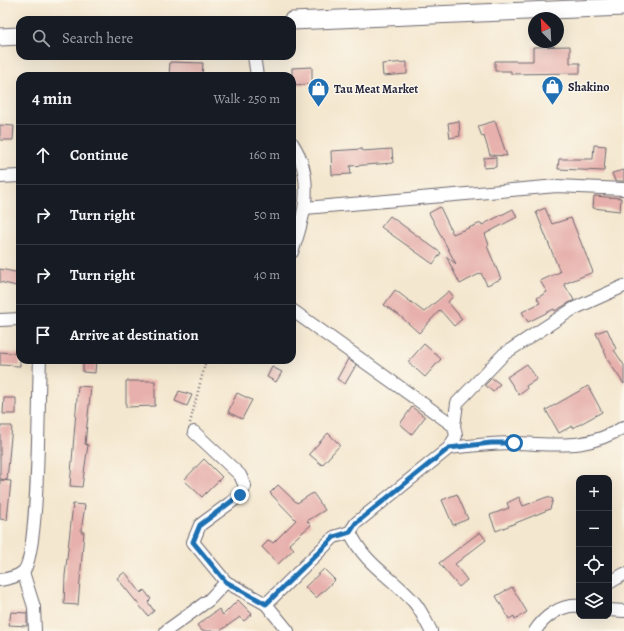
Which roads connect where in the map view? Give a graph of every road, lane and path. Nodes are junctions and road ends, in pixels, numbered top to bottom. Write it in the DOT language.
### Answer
graph roads {
  1 [pos="624,7"];
  2 [pos="296,21"];
  3 [pos="16,36"];
  4 [pos="0,37"];
  5 [pos="255,60"];
  6 [pos="256,72"];
  7 [pos="296,151"];
  8 [pos="16,176"];
  9 [pos="0,177"];
  10 [pos="624,190"];
  11 [pos="305,208"];
  12 [pos="296,238"];
  13 [pos="624,286"];
  14 [pos="296,313"];
  15 [pos="16,319"];
  16 [pos="0,320"];
  17 [pos="40,364"];
  18 [pos="205,364"];
  19 [pos="454,426"];
  20 [pos="624,427"];
  21 [pos="194,432"];
  22 [pos="624,434"];
  23 [pos="608,437"];
  24 [pos="449,448"];
  25 [pos="350,532"];
  26 [pos="23,572"];
  27 [pos="624,574"];
  28 [pos="0,580"];
  29 [pos="612,581"];
  30 [pos="226,582"];
  31 [pos="266,604"];
  32 [pos="576,605"];
  33 [pos="612,610"];
  34 [pos="624,612"];
  35 [pos="35,631"];
  36 [pos="166,631"];
  37 [pos="288,631"];
  38 [pos="431,631"];
  39 [pos="535,631"];
  1 -- 2 [label="street"];
  3 -- 4 [label="street"];
  5 -- 6 [label="street"];
  7 -- 11 [label="street"];
  8 -- 9 [label="street"];
  10 -- 11 [label="street"];
  11 -- 12 [label="street"];
  13 -- 19 [label="street"];
  14 -- 19 [label="street"];
  15 -- 16 [label="street"];
  17 -- 26 [label="street"];
  18 -- 21 [label="path"];
  19 -- 24 [label="street"];
  20 -- 23 [label="street"];
  21 -- 30 [label="street"];
  22 -- 23 [label="street"];
  23 -- 24 [label="street"];
  24 -- 25 [label="street"];
  25 -- 31 [label="street"];
  25 -- 38 [label="street"];
  26 -- 28 [label="street"];
  26 -- 35 [label="street"];
  27 -- 29 [label="street"];
  30 -- 31 [label="street"];
  30 -- 36 [label="street"];
  31 -- 37 [label="street"];
  32 -- 39 [label="street"];
  33 -- 34 [label="street"];
}
